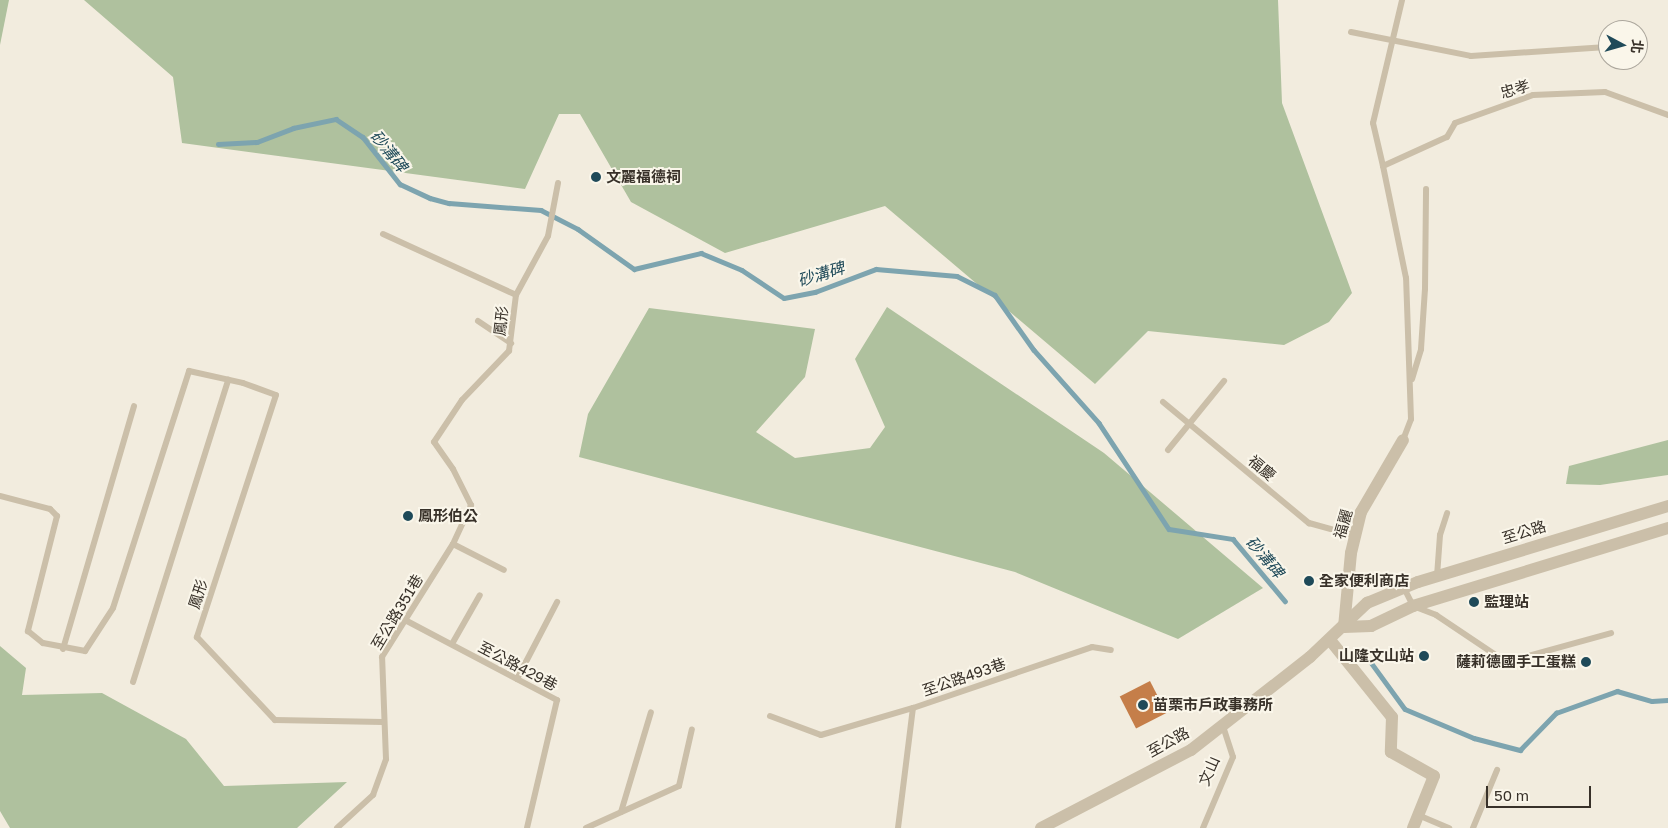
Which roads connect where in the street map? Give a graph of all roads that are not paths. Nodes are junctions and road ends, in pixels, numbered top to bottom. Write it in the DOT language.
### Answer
graph roads {
  1 [pos="1402,0"];
  2 [pos="1351,32"];
  3 [pos="1391,40"];
  4 [pos="1598,48"];
  5 [pos="1668,114"];
  6 [pos="1383,166"];
  7 [pos="558,183"];
  8 [pos="1426,189"];
  9 [pos="383,234"];
  10 [pos="516,295"];
  11 [pos="478,322"];
  12 [pos="511,343"];
  13 [pos="228,380"];
  14 [pos="1224,381"];
  15 [pos="1410,387"];
  16 [pos="1163,402"];
  17 [pos="134,406"];
  18 [pos="1188,423"];
  19 [pos="1403,440"];
  20 [pos="434,442"];
  21 [pos="1168,450"];
  22 [pos="0,496"];
  23 [pos="1668,506"];
  24 [pos="1446,513"];
  25 [pos="1668,528"];
  26 [pos="1356,536"];
  27 [pos="453,544"];
  28 [pos="504,570"];
  29 [pos="1437,576"];
  30 [pos="1404,588"];
  31 [pos="480,595"];
  32 [pos="557,602"];
  33 [pos="1413,606"];
  34 [pos="405,620"];
  35 [pos="1344,627"];
  36 [pos="1611,633"];
  37 [pos="1330,640"];
  38 [pos="452,644"];
  39 [pos="63,649"];
  40 [pos="1111,650"];
  41 [pos="517,679"];
  42 [pos="133,682"];
  43 [pos="913,708"];
  44 [pos="652,712"];
  45 [pos="770,716"];
  46 [pos="383,722"];
  47 [pos="1223,726"];
  48 [pos="692,729"];
  49 [pos="1496,770"];
  50 [pos="621,812"];
  51 [pos="1418,815"];
  52 [pos="337,828"];
  53 [pos="526,828"];
  54 [pos="586,828"];
  55 [pos="898,828"];
  56 [pos="1041,828"];
  57 [pos="1203,828"];
  58 [pos="1413,828"];
  59 [pos="1449,828"];
  60 [pos="1473,828"];
  1 -- 3 [label="lane"];
  2 -- 3 [label="lane"];
  3 -- 4 [label="lane"];
  3 -- 6 [label="lane"];
  5 -- 6 [label="lane, 忠孝"];
  6 -- 15 [label="lane"];
  7 -- 10 [label="lane, 鳳形"];
  8 -- 15 [label="lane"];
  9 -- 10 [label="lane, 鳳形"];
  10 -- 12 [label="lane, 鳳形"];
  11 -- 12 [label="lane"];
  12 -- 20 [label="lane, 鳳形"];
  13 -- 39 [label="lane, 鳳形"];
  13 -- 42 [label="lane"];
  13 -- 46 [label="lane, 鳳形"];
  14 -- 18 [label="lane"];
  15 -- 19 [label="lane"];
  16 -- 18 [label="lane, 福慶"];
  17 -- 39 [label="lane"];
  18 -- 21 [label="lane"];
  18 -- 26 [label="lane, 福慶"];
  19 -- 26 [label="street, 福麗"];
  20 -- 27 [label="lane, 至公路351巷"];
  22 -- 39 [label="lane, 鳳形"];
  23 -- 29 [label="street, 至公路"];
  24 -- 29 [label="lane"];
  25 -- 33 [label="street"];
  26 -- 35 [label="street, 福麗"];
  27 -- 28 [label="lane"];
  27 -- 34 [label="lane, 至公路351巷"];
  29 -- 30 [label="street, 至公路"];
  30 -- 33 [label="lane"];
  30 -- 35 [label="street, 至公路"];
  31 -- 38 [label="lane"];
  32 -- 41 [label="lane"];
  33 -- 35 [label="street"];
  33 -- 36 [label="lane"];
  34 -- 38 [label="lane, 至公路429巷"];
  34 -- 46 [label="lane, 至公路351巷"];
  35 -- 37 [label="street, 至公路"];
  37 -- 47 [label="street, 至公路"];
  37 -- 51 [label="street"];
  38 -- 41 [label="lane, 至公路429巷"];
  40 -- 43 [label="lane, 至公路493巷"];
  41 -- 53 [label="lane, 至公路429巷"];
  43 -- 45 [label="lane"];
  43 -- 55 [label="lane, 至公路493巷"];
  44 -- 50 [label="lane"];
  46 -- 52 [label="lane, 至公路351巷"];
  47 -- 56 [label="street, 至公路"];
  47 -- 57 [label="lane, 文山"];
  48 -- 50 [label="lane"];
  49 -- 60 [label="lane"];
  50 -- 54 [label="lane"];
  51 -- 58 [label="street"];
  51 -- 59 [label="lane"];
}
